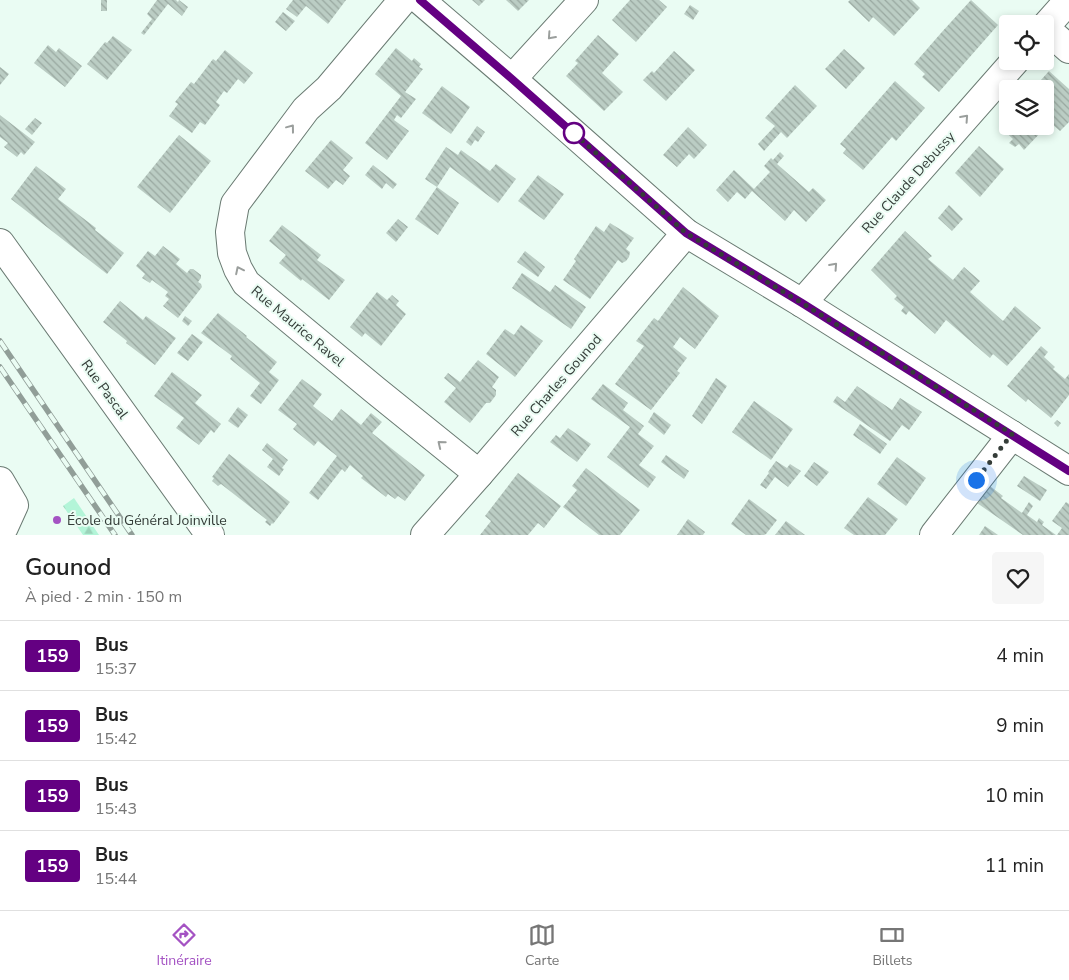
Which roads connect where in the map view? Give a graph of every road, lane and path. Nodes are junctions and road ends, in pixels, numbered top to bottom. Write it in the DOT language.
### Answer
graph roads {
  1 [pos="403,0"];
  2 [pos="420,0"];
  3 [pos="584,0"];
  4 [pos="1069,0"];
  5 [pos="1054,17"];
  6 [pos="1054,35"];
  7 [pos="1069,49"];
  8 [pos="1007,70"];
  9 [pos="512,79"];
  10 [pos="686,233"];
  11 [pos="0,243"];
  12 [pos="802,303"];
  13 [pos="1012,434"];
  14 [pos="1069,471"];
  15 [pos="479,474"];
  16 [pos="0,481"];
  17 [pos="0,530"];
  18 [pos="210,535"];
  19 [pos="425,535"];
  20 [pos="934,535"];
  15 -- 1 [label="street, Rue Maurice Ravel, one-way"];
  2 -- 9 [label="street"];
  3 -- 9 [label="street, one-way"];
  4 -- 5 [label="street"];
  6 -- 7 [label="street"];
  12 -- 8 [label="street, Rue Claude Debussy, one-way"];
  9 -- 10 [label="street"];
  10 -- 12 [label="street"];
  10 -- 15 [label="street, Rue Charles Gounod"];
  11 -- 18 [label="street, Rue Pascal"];
  12 -- 13 [label="street"];
  13 -- 14 [label="street"];
  13 -- 20 [label="street"];
  15 -- 19 [label="street, Rue Charles Gounod"];
  16 -- 17 [label="street"];
}
